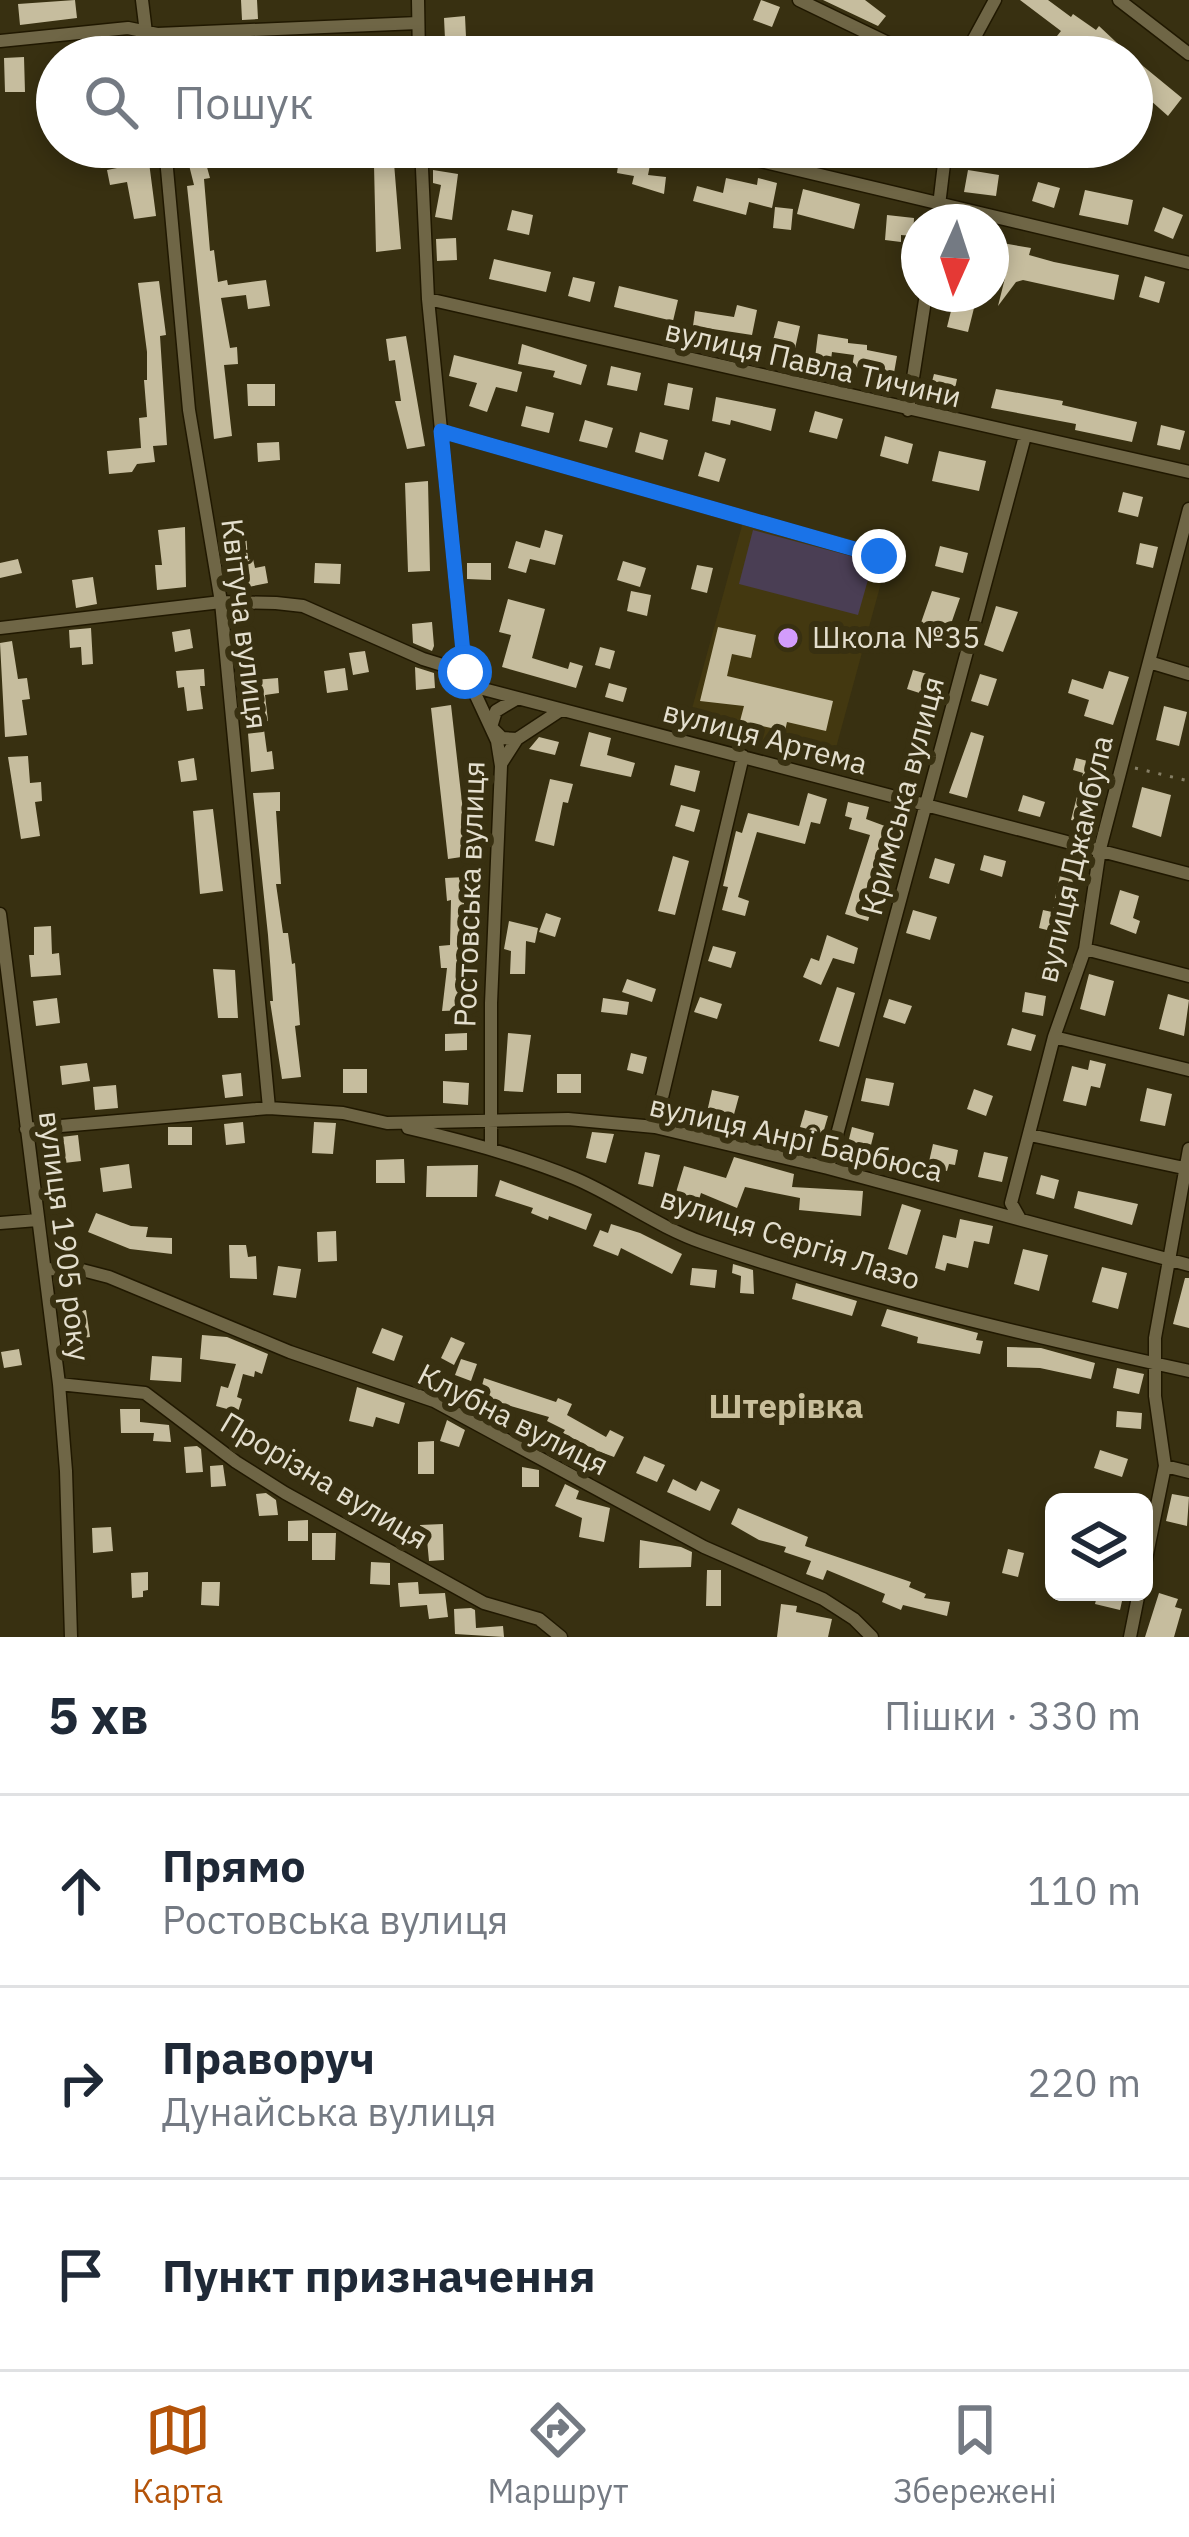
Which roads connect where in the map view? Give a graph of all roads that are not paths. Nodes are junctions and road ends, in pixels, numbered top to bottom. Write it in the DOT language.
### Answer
graph roads {
  1 [pos="142,0"];
  2 [pos="418,0"];
  3 [pos="799,0"];
  4 [pos="995,0"];
  5 [pos="1119,0"];
  6 [pos="418,23"];
  7 [pos="144,30"];
  8 [pos="49,36"];
  9 [pos="145,36"];
  10 [pos="418,36"];
  11 [pos="874,36"];
  12 [pos="975,36"];
  13 [pos="36,37"];
  14 [pos="0,41"];
  15 [pos="1189,54"];
  16 [pos="167,168"];
  17 [pos="423,168"];
  18 [pos="786,168"];
  19 [pos="944,168"];
  20 [pos="932,204"];
  21 [pos="940,204"];
  22 [pos="1009,222"];
  23 [pos="1189,263"];
  24 [pos="428,299"];
  25 [pos="923,312"];
  26 [pos="908,410"];
  27 [pos="441,431"];
  28 [pos="1025,436"];
  29 [pos="1189,472"];
  30 [pos="1189,509"];
  31 [pos="879,556"];
  32 [pos="221,602"];
  33 [pos="0,628"];
  34 [pos="1149,662"];
  35 [pos="1189,674"];
  36 [pos="466,678"];
  37 [pos="519,698"];
  38 [pos="561,710"];
  39 [pos="491,727"];
  40 [pos="517,739"];
  41 [pos="743,756"];
  42 [pos="501,766"];
  43 [pos="926,805"];
  44 [pos="1100,849"];
  45 [pos="1189,874"];
  46 [pos="0,914"];
  47 [pos="1084,949"];
  48 [pos="1189,976"];
  49 [pos="1054,1037"];
  50 [pos="1189,1070"];
  51 [pos="269,1108"];
  52 [pos="491,1120"];
  53 [pos="387,1123"];
  54 [pos="655,1127"];
  55 [pos="26,1129"];
  56 [pos="1030,1135"];
  57 [pos="490,1147"];
  58 [pos="1189,1149"];
  59 [pos="828,1168"];
  60 [pos="1187,1169"];
  61 [pos="1020,1219"];
  62 [pos="38,1220"];
  63 [pos="0,1223"];
  64 [pos="1169,1259"];
  65 [pos="1189,1264"];
  66 [pos="45,1269"];
  67 [pos="1154,1364"];
  68 [pos="1189,1371"];
  69 [pos="59,1384"];
  70 [pos="1165,1466"];
  71 [pos="1189,1472"];
  72 [pos="1153,1524"];
  73 [pos="1137,1601"];
  74 [pos="71,1637"];
  75 [pos="562,1637"];
  76 [pos="872,1637"];
  77 [pos="1130,1637"];
  1 -- 7 [label="street"];
  2 -- 6 [label="street"];
  3 -- 11 [label="street"];
  4 -- 12 [label="street"];
  5 -- 15 [label="street"];
  6 -- 7 [label="street"];
  6 -- 10 [label="street"];
  7 -- 8 [label="street"];
  7 -- 9 [label="street"];
  13 -- 14 [label="street"];
  16 -- 32 [label="street, Квітуча вулиця"];
  17 -- 24 [label="street, Ростовська вулиця"];
  18 -- 20 [label="street"];
  19 -- 21 [label="street"];
  22 -- 23 [label="street"];
  24 -- 26 [label="street, вулиця Павла Тичини"];
  24 -- 27 [label="street, Ростовська вулиця"];
  25 -- 26 [label="street"];
  26 -- 28 [label="street, вулиця Павла Тичини"];
  27 -- 31 [label="street"];
  27 -- 36 [label="street, Ростовська вулиця"];
  28 -- 29 [label="street, вулиця Павла Тичини"];
  28 -- 43 [label="street, Кримська вулиця"];
  30 -- 34 [label="street, вулиця Джамбула"];
  32 -- 33 [label="street, вулиця Артема"];
  32 -- 36 [label="street, вулиця Артема"];
  32 -- 51 [label="street, Квітуча вулиця"];
  34 -- 35 [label="street"];
  34 -- 44 [label="street, вулиця Джамбула"];
  36 -- 37 [label="street, вулиця Артема"];
  36 -- 39 [label="street, Ростовська вулиця"];
  37 -- 38 [label="street, вулиця Артема"];
  37 -- 39 [label="street"];
  38 -- 40 [label="street"];
  38 -- 41 [label="street, вулиця Артема"];
  39 -- 40 [label="street"];
  39 -- 42 [label="street, Ростовська вулиця"];
  40 -- 42 [label="street"];
  41 -- 43 [label="street, вулиця Артема"];
  41 -- 54 [label="street"];
  42 -- 52 [label="street, Ростовська вулиця"];
  43 -- 44 [label="street, вулиця Артема"];
  43 -- 59 [label="street, Кримська вулиця"];
  44 -- 45 [label="street, вулиця Артема"];
  44 -- 47 [label="street, вулиця Джамбула"];
  46 -- 55 [label="street, вулиця 1905 року"];
  47 -- 48 [label="street"];
  47 -- 49 [label="street, вулиця Джамбула"];
  49 -- 50 [label="street"];
  49 -- 56 [label="street, вулиця Джамбула"];
  51 -- 53 [label="street, вулиця Анрі Барбюса"];
  51 -- 55 [label="street, вулиця Анрі Барбюса"];
  52 -- 53 [label="street, вулиця Анрі Барбюса"];
  52 -- 54 [label="street, вулиця Анрі Барбюса"];
  52 -- 57 [label="street, Ростовська вулиця"];
  53 -- 57 [label="street, вулиця Сергія Лазо"];
  54 -- 59 [label="street, вулиця Анрі Барбюса"];
  55 -- 62 [label="street, вулиця 1905 року"];
  56 -- 60 [label="street"];
  56 -- 61 [label="street, вулиця Джамбула"];
  57 -- 67 [label="street, вулиця Сергія Лазо"];
  58 -- 60 [label="street"];
  59 -- 61 [label="street, вулиця Анрі Барбюса"];
  60 -- 64 [label="street"];
  61 -- 64 [label="street, вулиця Анрі Барбюса"];
  62 -- 63 [label="street"];
  62 -- 66 [label="street, вулиця 1905 року"];
  64 -- 65 [label="street, вулиця Анрі Барбюса"];
  64 -- 67 [label="street"];
  66 -- 69 [label="street, вулиця 1905 року"];
  66 -- 76 [label="street, Клубна вулиця"];
  67 -- 68 [label="street, вулиця Сергія Лазо"];
  67 -- 70 [label="street"];
  69 -- 74 [label="street, вулиця 1905 року"];
  69 -- 75 [label="street, Прорізна вулиця"];
  70 -- 71 [label="street"];
  70 -- 72 [label="street"];
  73 -- 77 [label="street"];
}
